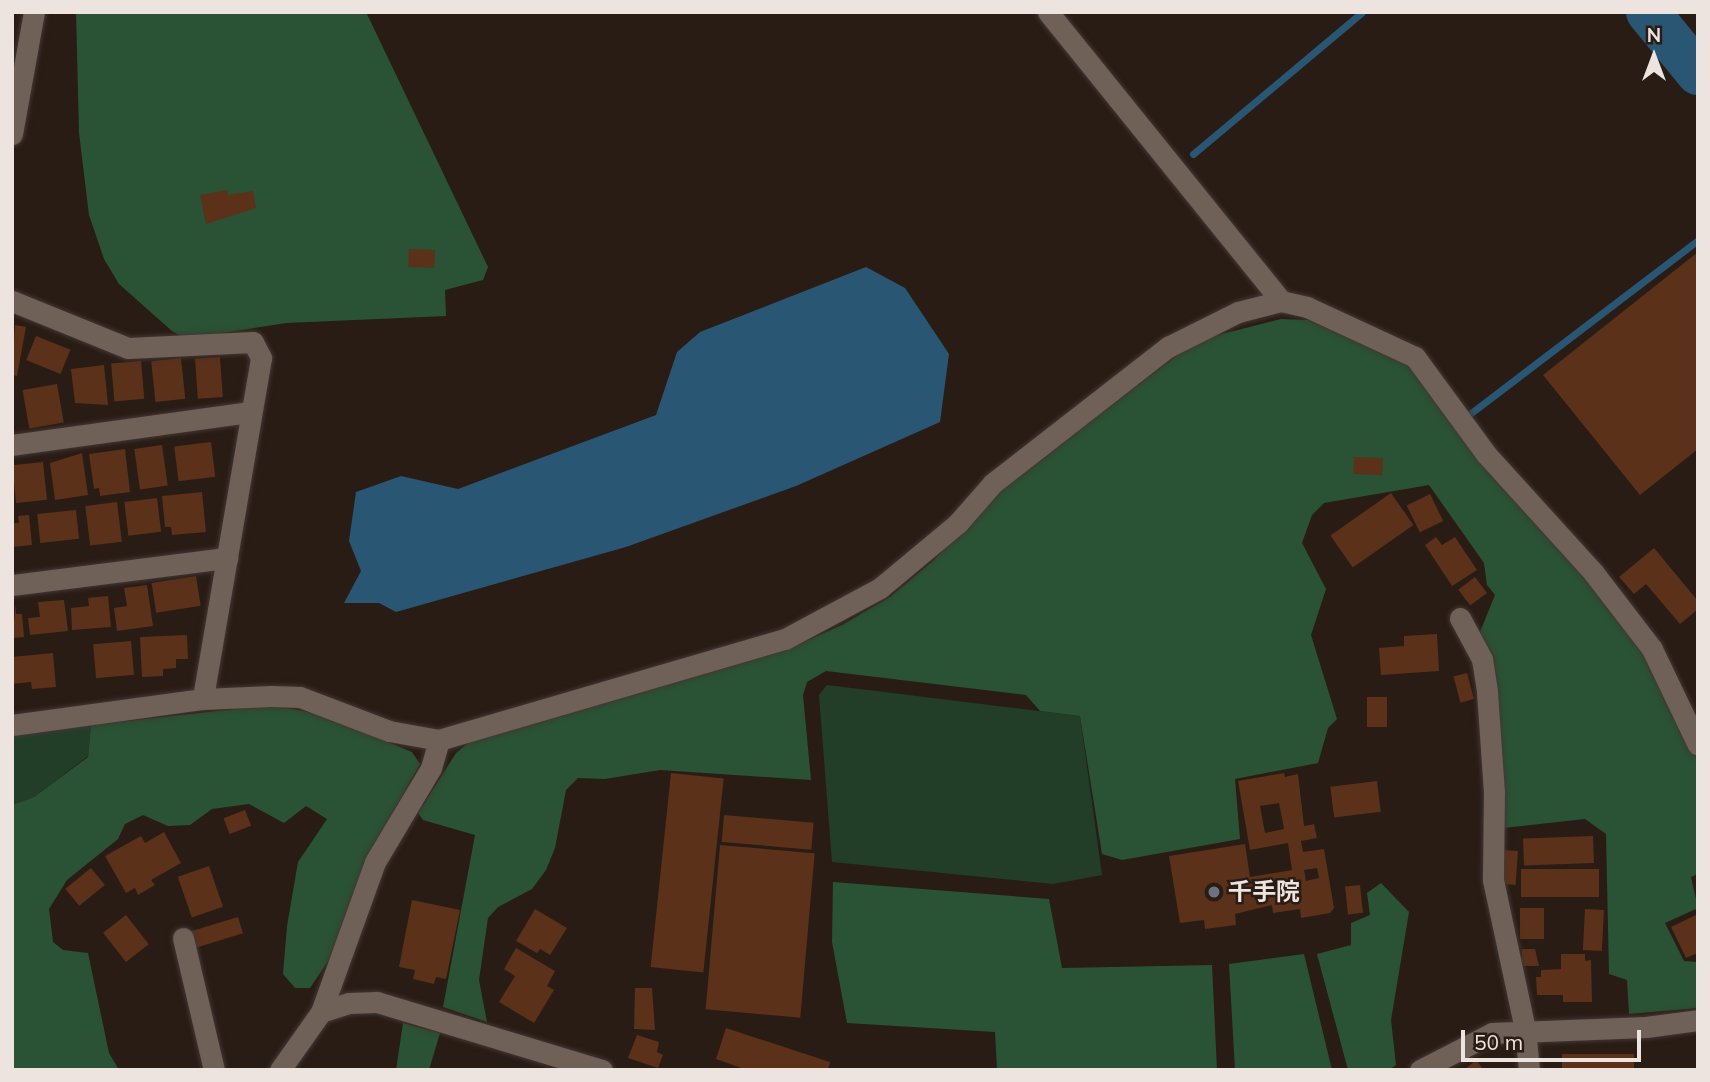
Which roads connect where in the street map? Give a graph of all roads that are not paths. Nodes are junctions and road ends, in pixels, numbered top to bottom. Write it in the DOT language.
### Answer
graph roads {
  1 [pos="34,12"];
  2 [pos="1048,12"];
  3 [pos="12,134"];
  4 [pos="1281,301"];
  5 [pos="12,302"];
  6 [pos="251,412"];
  7 [pos="12,444"];
  8 [pos="227,558"];
  9 [pos="12,585"];
  10 [pos="1460,618"];
  11 [pos="203,699"];
  12 [pos="12,725"];
  13 [pos="439,740"];
  14 [pos="1698,745"];
  15 [pos="183,938"];
  16 [pos="321,1013"];
  17 [pos="1698,1020"];
  18 [pos="1525,1028"];
  19 [pos="214,1070"];
  20 [pos="280,1070"];
  21 [pos="602,1070"];
  22 [pos="1420,1070"];
  23 [pos="1529,1070"];
  1 -- 3 [label="street"];
  2 -- 4 [label="street"];
  4 -- 13 [label="street"];
  4 -- 14 [label="street"];
  5 -- 6 [label="street"];
  6 -- 7 [label="street"];
  6 -- 8 [label="street"];
  8 -- 9 [label="street"];
  8 -- 11 [label="street"];
  10 -- 18 [label="street"];
  11 -- 12 [label="street"];
  11 -- 13 [label="street"];
  13 -- 16 [label="street"];
  15 -- 19 [label="street"];
  16 -- 20 [label="street"];
  16 -- 21 [label="street"];
  17 -- 18 [label="street"];
  18 -- 22 [label="street"];
  18 -- 23 [label="street"];
}
